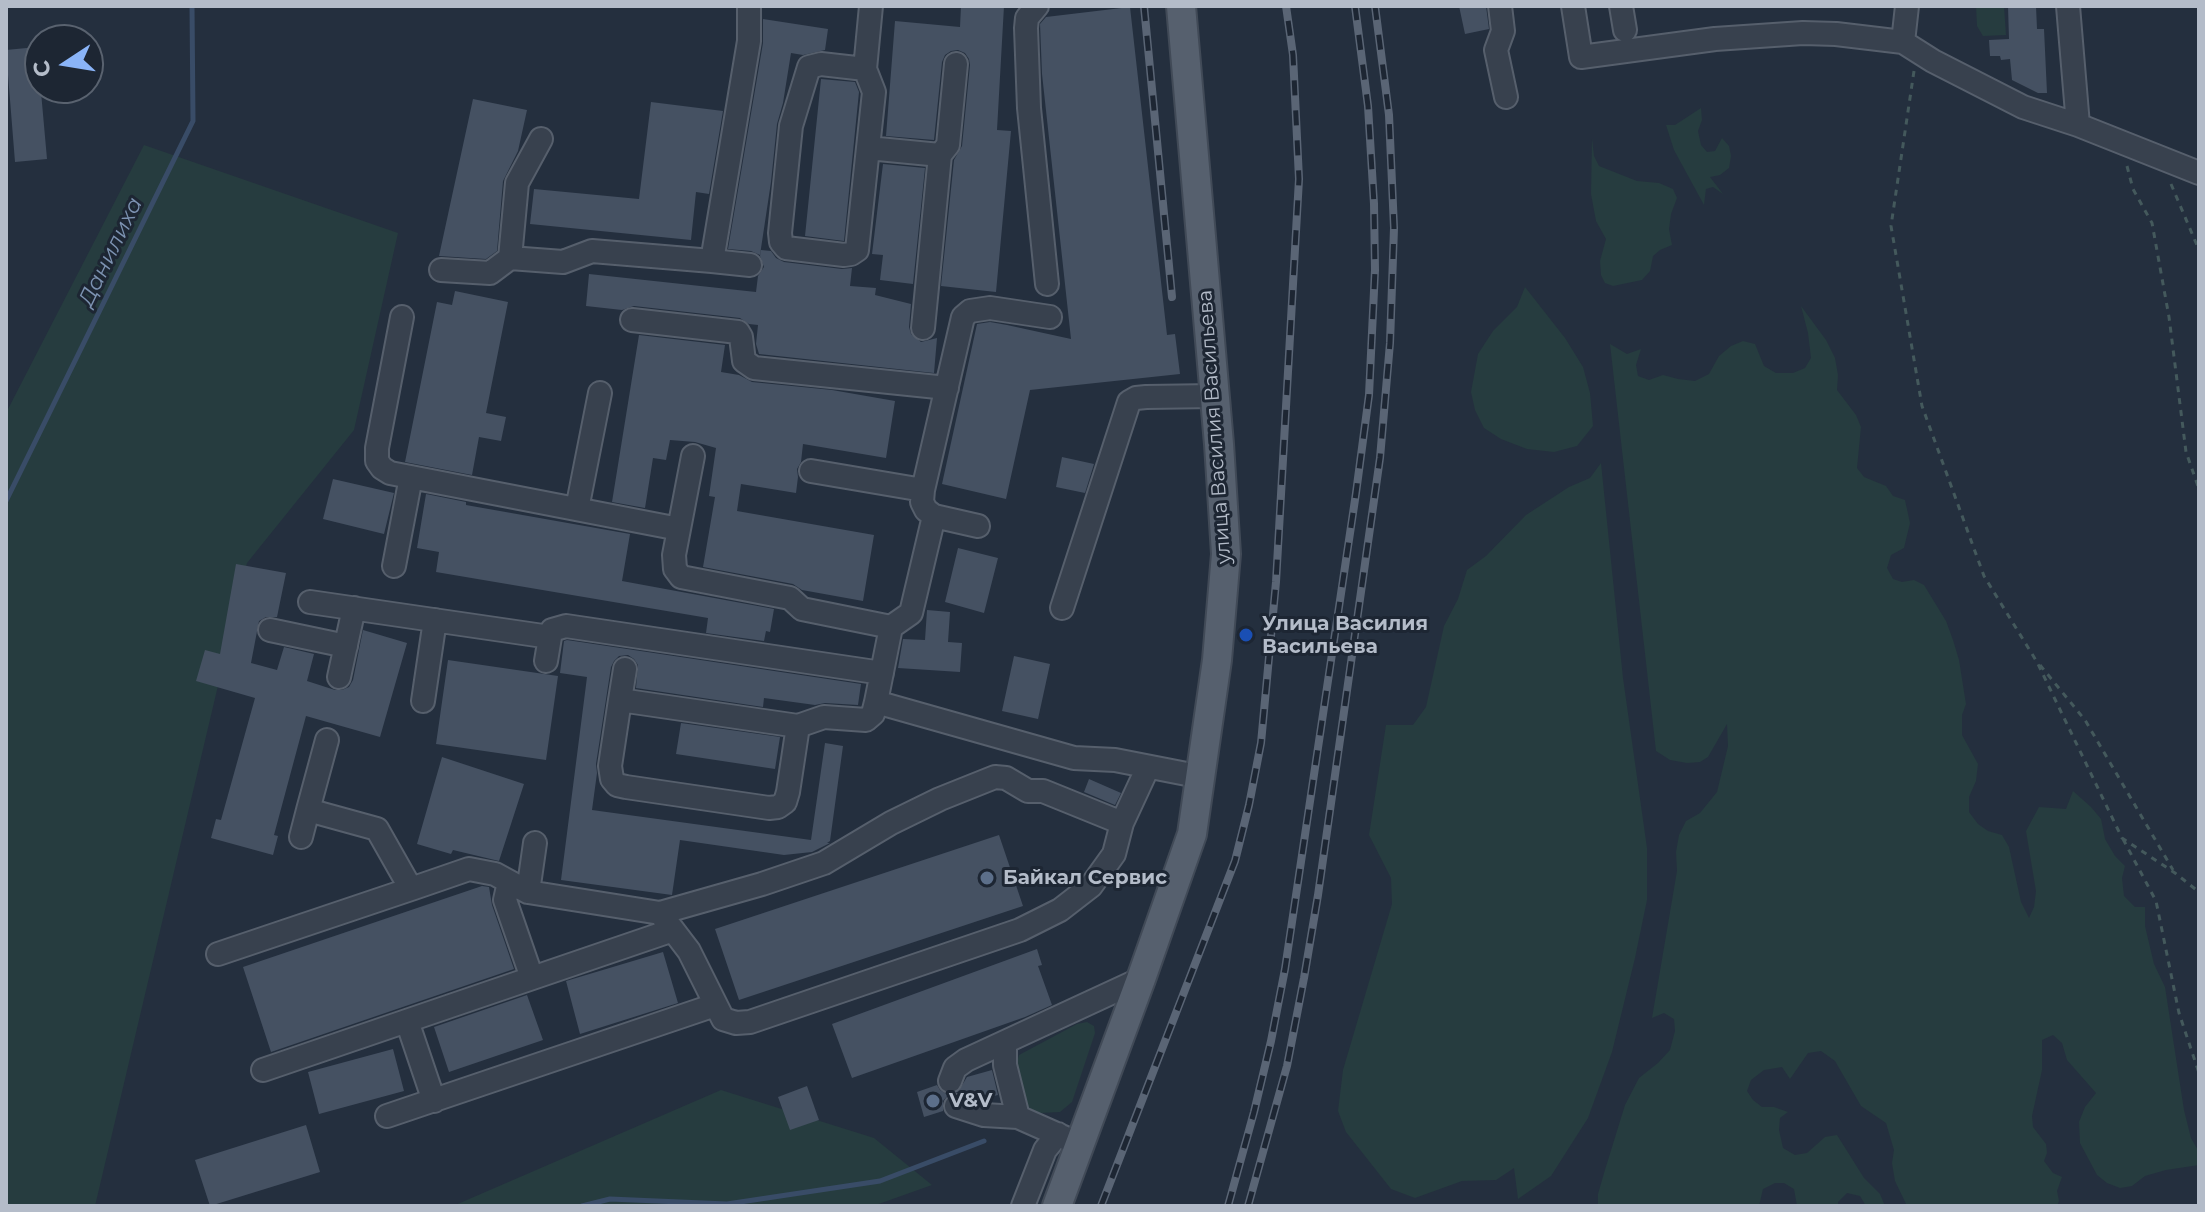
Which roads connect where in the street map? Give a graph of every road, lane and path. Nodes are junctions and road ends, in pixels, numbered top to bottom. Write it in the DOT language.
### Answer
graph roads {
  1 [pos="749,6"];
  2 [pos="871,6"];
  3 [pos="1037,6"];
  4 [pos="1181,6"];
  5 [pos="1500,6"];
  6 [pos="1573,6"];
  7 [pos="1621,6"];
  8 [pos="1907,6"];
  9 [pos="2068,6"];
  10 [pos="1625,30"];
  11 [pos="1909,46"];
  12 [pos="956,64"];
  13 [pos="865,69"];
  14 [pos="1506,97"];
  15 [pos="2078,125"];
  16 [pos="541,139"];
  17 [pos="868,148"];
  18 [pos="2138,150"];
  19 [pos="940,155"];
  20 [pos="2199,173"];
  21 [pos="2171,183"];
  22 [pos="2199,250"];
  23 [pos="510,258"];
  24 [pos="712,261"];
  25 [pos="750,265"];
  26 [pos="441,270"];
  27 [pos="1047,284"];
  28 [pos="402,317"];
  29 [pos="1050,317"];
  30 [pos="632,320"];
  31 [pos="923,328"];
  32 [pos="947,388"];
  33 [pos="600,393"];
  34 [pos="1215,396"];
  35 [pos="693,456"];
  36 [pos="811,471"];
  37 [pos="411,477"];
  38 [pos="2199,489"];
  39 [pos="923,490"];
  40 [pos="577,509"];
  41 [pos="934,516"];
  42 [pos="978,526"];
  43 [pos="679,529"];
  44 [pos="394,566"];
  45 [pos="310,602"];
  46 [pos="354,608"];
  47 [pos="1062,608"];
  48 [pos="435,620"];
  49 [pos="891,627"];
  50 [pos="270,630"];
  51 [pos="550,637"];
  52 [pos="346,646"];
  53 [pos="546,661"];
  54 [pos="2037,662"];
  55 [pos="625,669"];
  56 [pos="882,673"];
  57 [pos="339,677"];
  58 [pos="620,700"];
  59 [pos="423,701"];
  60 [pos="876,702"];
  61 [pos="798,726"];
  62 [pos="327,740"];
  63 [pos="1148,767"];
  64 [pos="1202,777"];
  65 [pos="308,810"];
  66 [pos="1122,823"];
  67 [pos="301,837"];
  68 [pos="2122,838"];
  69 [pos="535,843"];
  70 [pos="2175,873"];
  71 [pos="519,887"];
  72 [pos="411,889"];
  73 [pos="2199,892"];
  74 [pos="667,922"];
  75 [pos="218,954"];
  76 [pos="532,978"];
  77 [pos="1141,979"];
  78 [pos="715,1005"];
  79 [pos="407,1021"];
  80 [pos="1005,1042"];
  81 [pos="263,1070"];
  82 [pos="2199,1073"];
  83 [pos="950,1081"];
  84 [pos="434,1101"];
  85 [pos="956,1106"];
  86 [pos="387,1116"];
  87 [pos="1018,1117"];
  88 [pos="1068,1139"];
  89 [pos="1023,1206"];
  90 [pos="1057,1206"];
  1 -- 24 [label="street"];
  2 -- 13 [label="street"];
  3 -- 27 [label="street"];
  4 -- 34 [label="main road, улица Василия Васильева"];
  5 -- 14 [label="street"];
  6 -- 11 [label="street"];
  7 -- 10 [label="street"];
  8 -- 11 [label="street"];
  9 -- 15 [label="street"];
  11 -- 15 [label="street"];
  11 -- 54 [label="path"];
  12 -- 19 [label="street"];
  13 -- 17 [label="street"];
  13 -- 17 [label="street"];
  15 -- 18 [label="street"];
  16 -- 23 [label="street"];
  17 -- 19 [label="street"];
  18 -- 20 [label="street"];
  18 -- 38 [label="path"];
  19 -- 31 [label="street"];
  21 -- 22 [label="path"];
  23 -- 24 [label="street"];
  23 -- 26 [label="street"];
  24 -- 25 [label="street"];
  28 -- 37 [label="street"];
  29 -- 32 [label="street"];
  30 -- 32 [label="street"];
  32 -- 39 [label="street"];
  33 -- 40 [label="street"];
  34 -- 47 [label="street"];
  34 -- 64 [label="main road, улица Василия Васильева"];
  35 -- 43 [label="street"];
  36 -- 39 [label="street"];
  37 -- 40 [label="street"];
  37 -- 44 [label="street"];
  39 -- 41 [label="street"];
  40 -- 43 [label="street"];
  41 -- 42 [label="street"];
  41 -- 49 [label="street"];
  43 -- 49 [label="street"];
  45 -- 46 [label="street"];
  46 -- 48 [label="street"];
  46 -- 52 [label="street"];
  48 -- 51 [label="street"];
  48 -- 59 [label="street"];
  49 -- 56 [label="street"];
  50 -- 52 [label="street"];
  51 -- 53 [label="street"];
  51 -- 56 [label="street"];
  52 -- 57 [label="street"];
  54 -- 68 [label="path"];
  54 -- 70 [label="path"];
  55 -- 58 [label="street"];
  56 -- 60 [label="street"];
  58 -- 61 [label="street"];
  58 -- 61 [label="street"];
  60 -- 61 [label="street"];
  60 -- 63 [label="street"];
  62 -- 65 [label="street"];
  63 -- 64 [label="street"];
  63 -- 66 [label="street"];
  64 -- 77 [label="main road, улица Василия Васильева"];
  65 -- 67 [label="street"];
  65 -- 72 [label="street"];
  66 -- 74 [label="street"];
  66 -- 78 [label="street"];
  68 -- 70 [label="path"];
  68 -- 82 [label="path"];
  69 -- 71 [label="street"];
  70 -- 73 [label="path"];
  71 -- 72 [label="street"];
  71 -- 74 [label="street"];
  71 -- 76 [label="street"];
  72 -- 75 [label="street"];
  74 -- 76 [label="street"];
  74 -- 78 [label="street"];
  76 -- 79 [label="street"];
  77 -- 80 [label="street"];
  77 -- 88 [label="main road, улица Василия Васильева"];
  78 -- 84 [label="street"];
  79 -- 81 [label="street"];
  79 -- 84 [label="street"];
  80 -- 83 [label="street"];
  80 -- 87 [label="street"];
  84 -- 86 [label="street"];
  85 -- 87 [label="street"];
  87 -- 88 [label="street"];
  88 -- 89 [label="street"];
  88 -- 90 [label="main road, улица Василия Васильева"];
}
